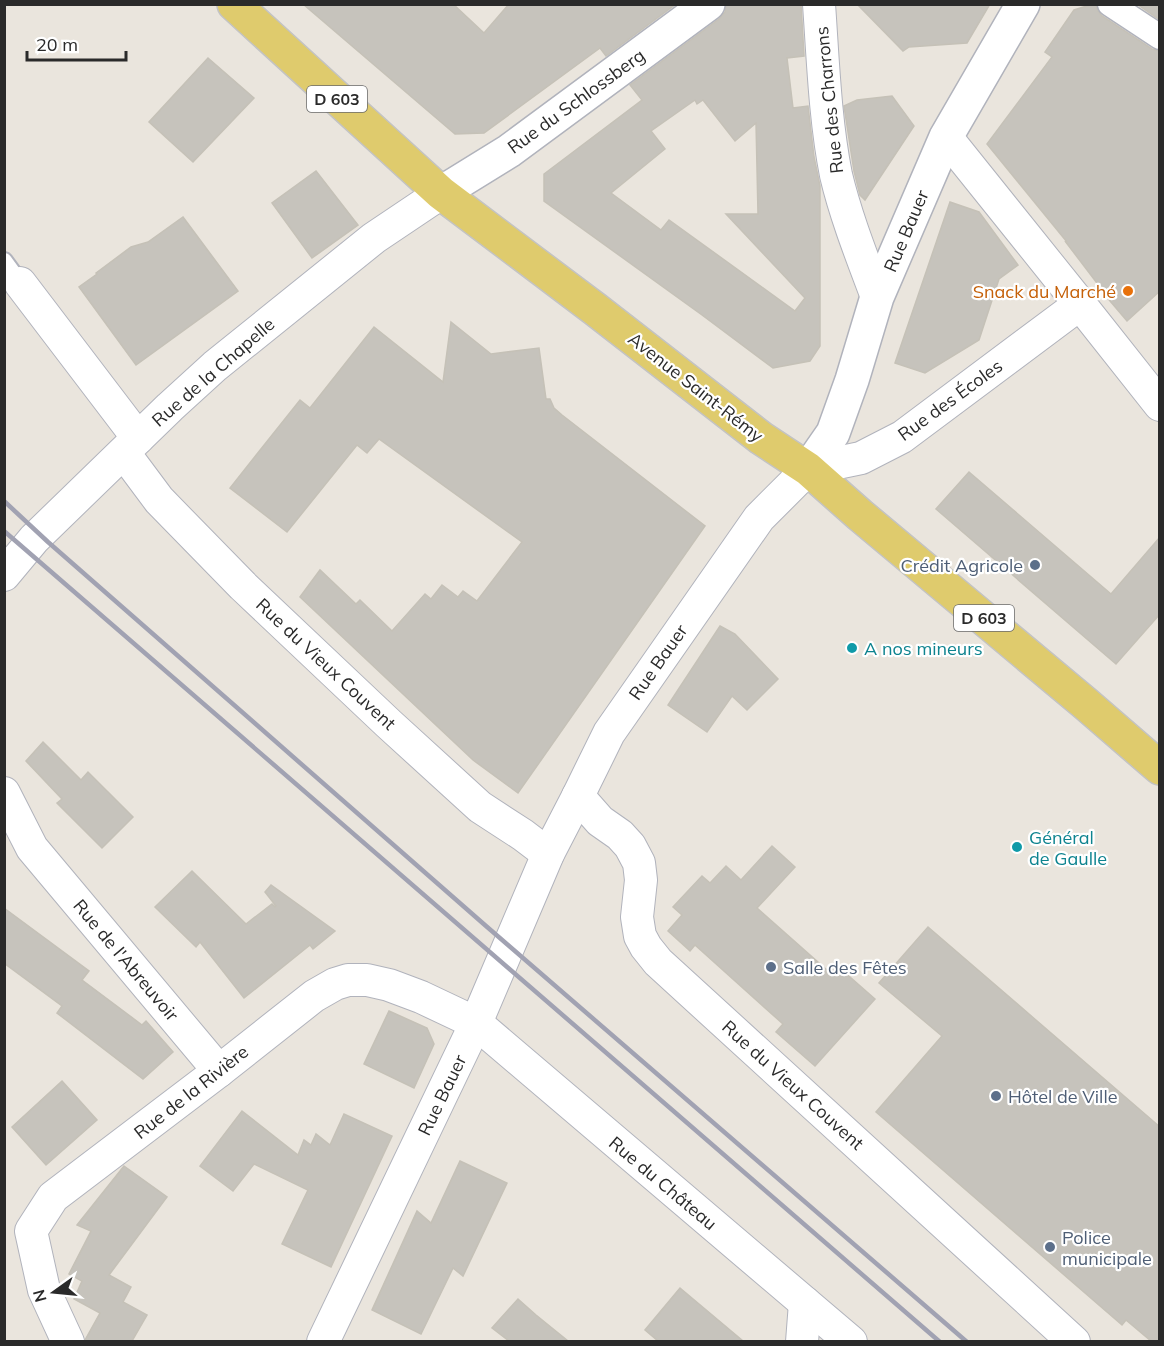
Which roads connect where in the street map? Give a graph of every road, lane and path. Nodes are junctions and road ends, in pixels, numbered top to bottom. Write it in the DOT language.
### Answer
graph roads {
  1 [pos="234,4"];
  2 [pos="708,4"];
  3 [pos="819,4"];
  4 [pos="1023,4"];
  5 [pos="1110,4"];
  6 [pos="1160,37"];
  7 [pos="945,137"];
  8 [pos="441,193"];
  9 [pos="12,272"];
  10 [pos="877,297"];
  11 [pos="1080,304"];
  12 [pos="1160,405"];
  13 [pos="131,446"];
  14 [pos="808,470"];
  15 [pos="4,575"];
  16 [pos="1160,768"];
  17 [pos="4,793"];
  18 [pos="578,796"];
  19 [pos="4,834"];
  20 [pos="32,848"];
  21 [pos="548,854"];
  22 [pos="476,1023"];
  23 [pos="219,1071"];
  24 [pos="805,1303"];
  25 [pos="68,1341"];
  26 [pos="323,1341"];
  27 [pos="802,1341"];
  28 [pos="851,1341"];
  29 [pos="1074,1341"];
  1 -- 8 [label="main road, Avenue Saint-Rémy / D 603"];
  2 -- 8 [label="main road, Rue du Schlossberg"];
  3 -- 10 [label="street, Rue des Charrons"];
  4 -- 7 [label="main road, Rue Bauer"];
  5 -- 6 [label="street"];
  7 -- 10 [label="main road, Rue Bauer"];
  7 -- 11 [label="street"];
  8 -- 13 [label="street, Rue de la Chapelle"];
  8 -- 14 [label="main road, Avenue Saint-Rémy / D 603"];
  9 -- 13 [label="street, Rue du Vieux Couvent"];
  10 -- 14 [label="main road, Rue Bauer"];
  11 -- 12 [label="street"];
  11 -- 14 [label="street, Rue des Écoles"];
  13 -- 15 [label="street, Rue de la Chapelle"];
  13 -- 21 [label="street, Rue du Vieux Couvent"];
  14 -- 16 [label="main road, Avenue Saint-Rémy / D 603"];
  14 -- 18 [label="street, Rue Bauer"];
  17 -- 20 [label="street, Rue de l'Abreuvoir"];
  18 -- 21 [label="street, Rue Bauer"];
  18 -- 29 [label="street, Rue du Vieux Couvent"];
  19 -- 20 [label="street, Rue de l'Abreuvoir"];
  20 -- 23 [label="street, Rue de l'Abreuvoir"];
  21 -- 22 [label="street, Rue Bauer"];
  22 -- 23 [label="street, Rue de la Rivière"];
  22 -- 24 [label="street, Rue du Château"];
  22 -- 26 [label="street, Rue Bauer"];
  23 -- 25 [label="street, Rue de la Rivière"];
  24 -- 27 [label="street"];
  24 -- 28 [label="street, Rue du Château"];
}
